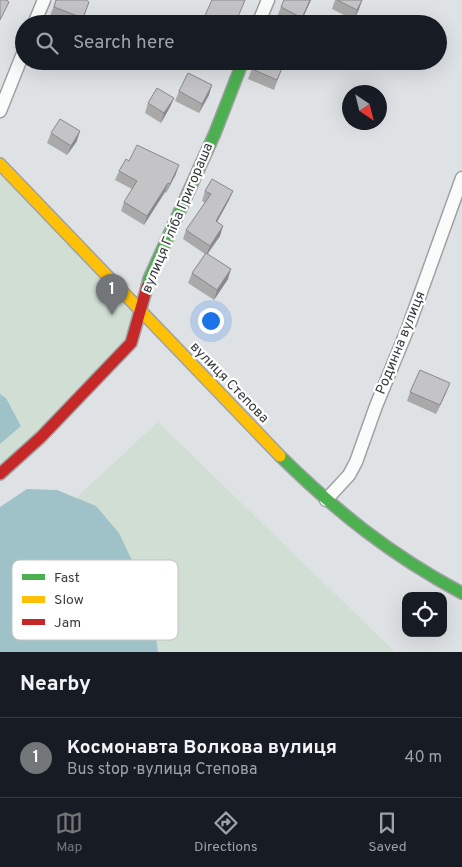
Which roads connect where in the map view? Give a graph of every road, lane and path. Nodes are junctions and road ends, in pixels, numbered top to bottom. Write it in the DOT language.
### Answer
graph roads {
  1 [pos="44,0"];
  2 [pos="268,0"];
  3 [pos="38,15"];
  4 [pos="262,15"];
  5 [pos="16,70"];
  6 [pos="240,70"];
  7 [pos="0,111"];
  8 [pos="0,164"];
  9 [pos="462,178"];
  10 [pos="140,311"];
  11 [pos="0,474"];
  12 [pos="326,500"];
  13 [pos="462,593"];
  1 -- 3 [label="street"];
  2 -- 4 [label="street"];
  5 -- 7 [label="street"];
  6 -- 10 [label="street, вулиця Гліба Григораша"];
  8 -- 10 [label="street, вулиця Степова"];
  9 -- 12 [label="street, Родинна вулиця"];
  10 -- 11 [label="street, вулиця Гліба Григораша"];
  10 -- 12 [label="street, вулиця Степова"];
  12 -- 13 [label="street, вулиця Степова"];
}
